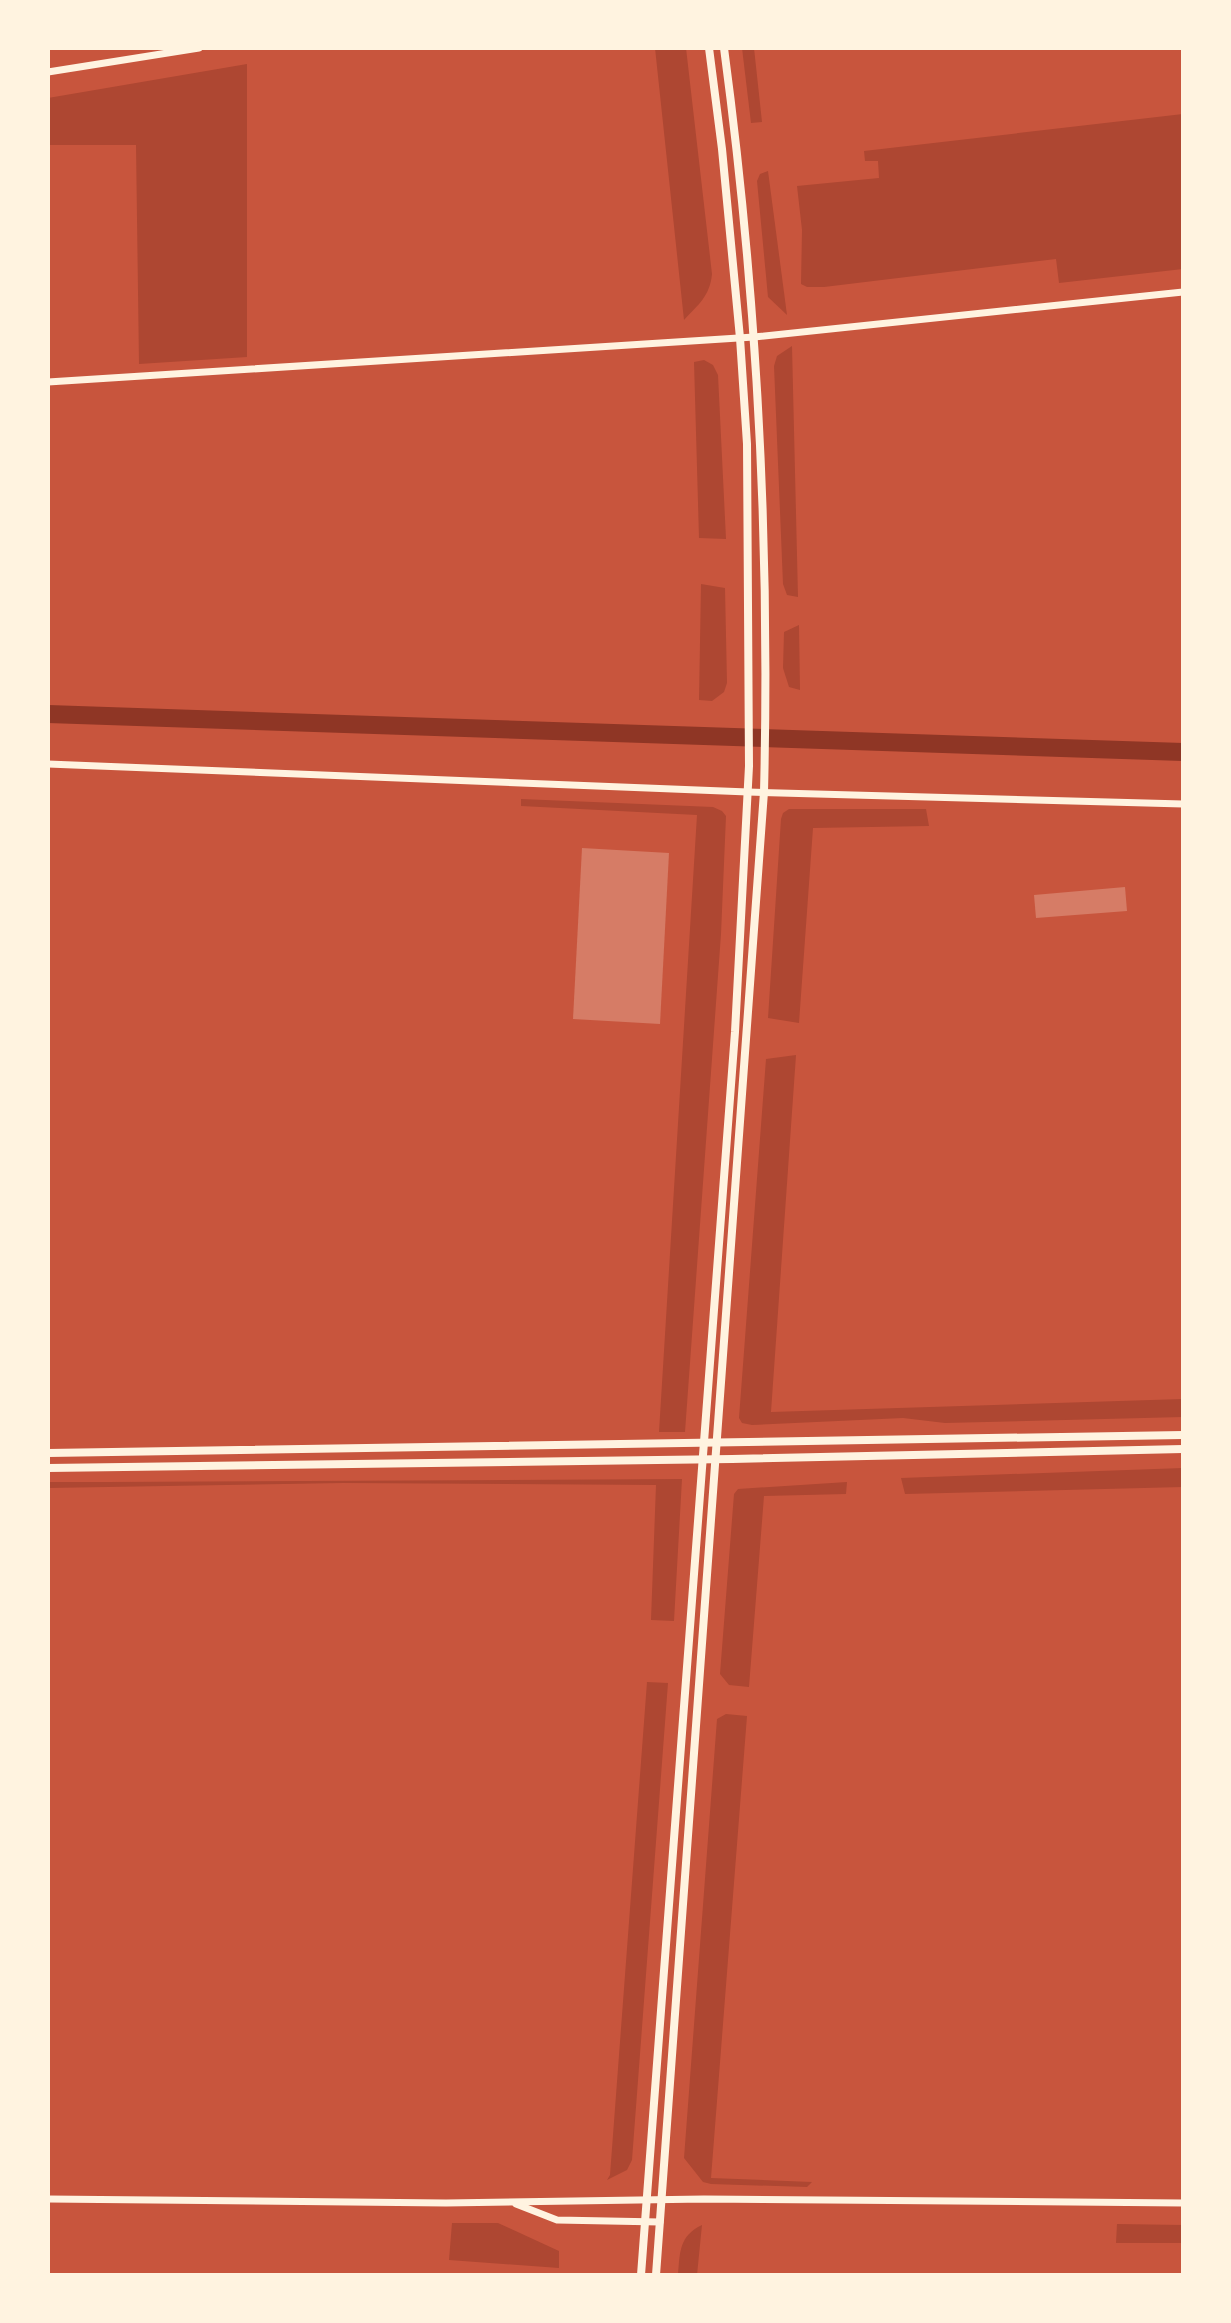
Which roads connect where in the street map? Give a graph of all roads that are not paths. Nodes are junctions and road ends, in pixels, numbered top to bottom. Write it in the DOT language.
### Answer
graph roads {
  1 [pos="199,48"];
  2 [pos="709,48"];
  3 [pos="724,48"];
  4 [pos="48,72"];
  5 [pos="1183,292"];
  6 [pos="754,337"];
  7 [pos="740,338"];
  8 [pos="48,382"];
  9 [pos="48,764"];
  10 [pos="748,792"];
  11 [pos="764,792"];
  12 [pos="1183,804"];
  13 [pos="1183,1435"];
  14 [pos="704,1443"];
  15 [pos="717,1444"];
  16 [pos="1183,1449"];
  17 [pos="48,1453"];
  18 [pos="703,1459"];
  19 [pos="716,1459"];
  20 [pos="48,1468"];
  21 [pos="48,2199"];
  22 [pos="646,2199"];
  23 [pos="661,2199"];
  24 [pos="510,2202"];
  25 [pos="1183,2203"];
  26 [pos="644,2222"];
  27 [pos="660,2222"];
  28 [pos="641,2275"];
  29 [pos="656,2275"];
  1 -- 4 [label="street"];
  2 -- 7 [label="main road"];
  3 -- 6 [label="main road"];
  5 -- 6 [label="street"];
  6 -- 7 [label="street"];
  6 -- 11 [label="main road"];
  7 -- 8 [label="street"];
  7 -- 10 [label="main road"];
  9 -- 10 [label="street"];
  10 -- 11 [label="street"];
  10 -- 14 [label="main road"];
  11 -- 12 [label="street"];
  11 -- 15 [label="main road"];
  13 -- 15 [label="main road"];
  14 -- 15 [label="main road"];
  14 -- 17 [label="main road"];
  14 -- 18 [label="main road"];
  15 -- 19 [label="main road"];
  16 -- 19 [label="main road"];
  18 -- 19 [label="main road"];
  18 -- 20 [label="main road"];
  18 -- 22 [label="main road"];
  19 -- 23 [label="main road"];
  21 -- 24 [label="street"];
  22 -- 23 [label="street"];
  22 -- 24 [label="street"];
  22 -- 26 [label="main road"];
  23 -- 25 [label="street"];
  23 -- 27 [label="main road"];
  24 -- 26 [label="street"];
  26 -- 27 [label="street"];
  26 -- 28 [label="main road"];
  27 -- 29 [label="main road"];
}
